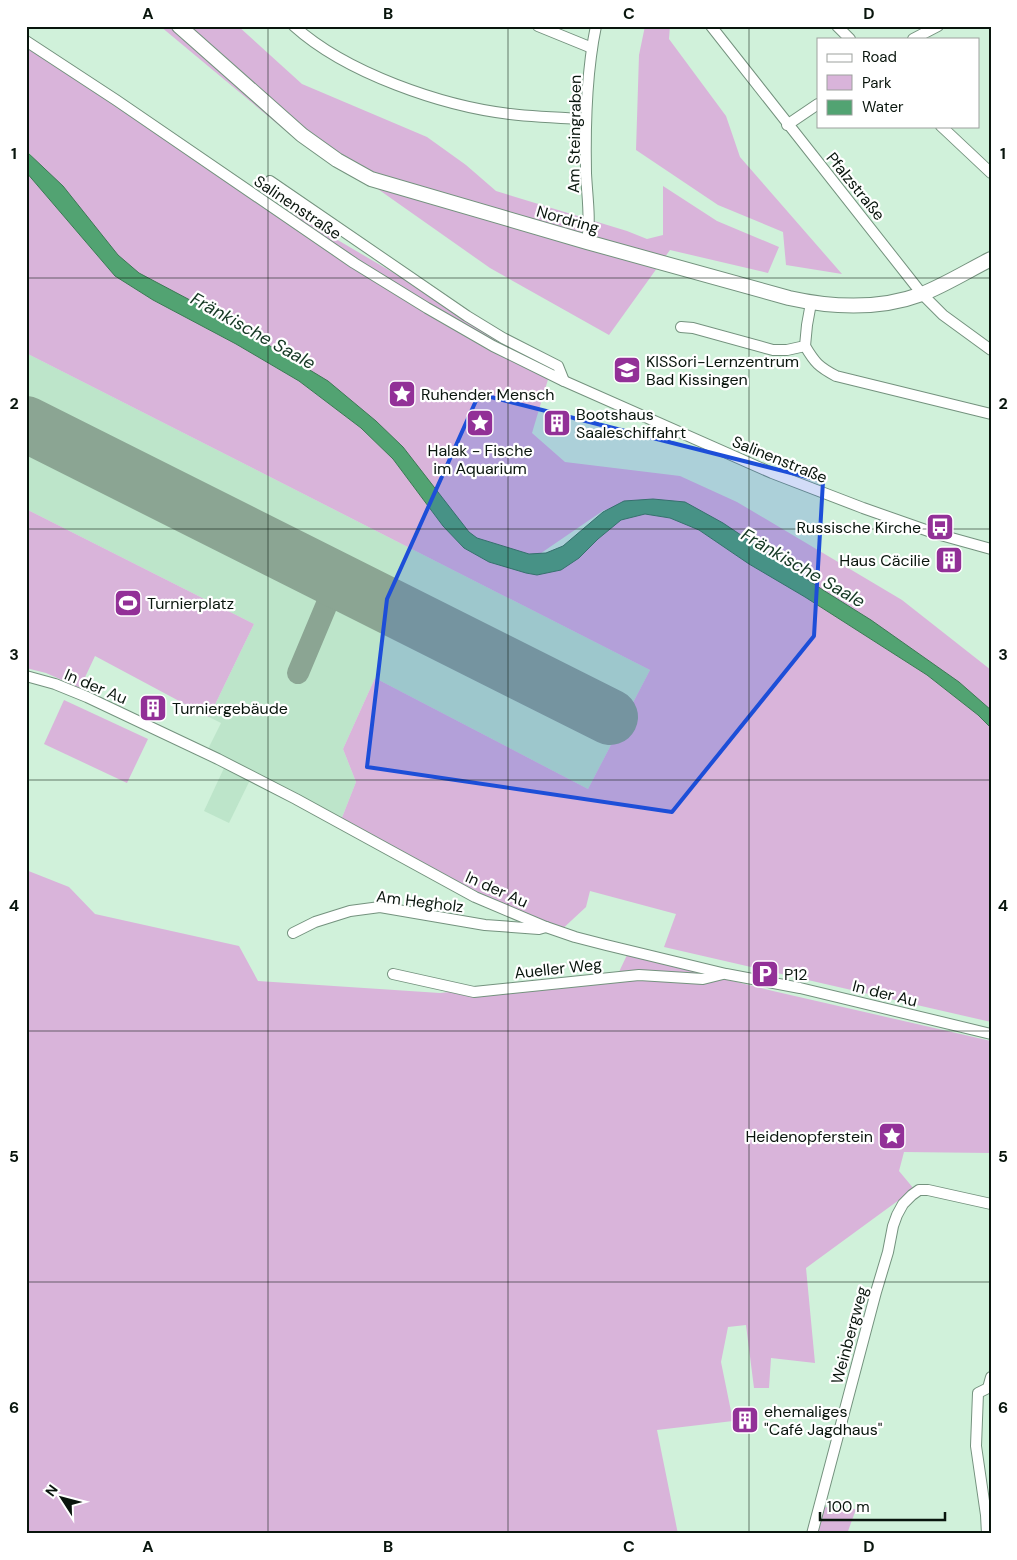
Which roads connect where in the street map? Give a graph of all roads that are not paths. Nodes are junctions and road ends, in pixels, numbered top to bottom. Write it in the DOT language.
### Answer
graph roads {
  1 [pos="179,26"];
  2 [pos="294,26"];
  3 [pos="538,26"];
  4 [pos="596,26"];
  5 [pos="710,26"];
  6 [pos="837,26"];
  7 [pos="938,26"];
  8 [pos="849,38"];
  9 [pos="915,38"];
  10 [pos="26,41"];
  11 [pos="592,48"];
  12 [pos="817,105"];
  13 [pos="586,119"];
  14 [pos="788,124"];
  15 [pos="943,128"];
  16 [pos="991,173"];
  17 [pos="270,181"];
  18 [pos="587,242"];
  19 [pos="991,259"];
  20 [pos="922,294"];
  21 [pos="811,303"];
  22 [pos="681,327"];
  23 [pos="805,346"];
  24 [pos="991,350"];
  25 [pos="564,381"];
  26 [pos="991,414"];
  27 [pos="991,549"];
  28 [pos="26,676"];
  29 [pos="546,927"];
  30 [pos="293,933"];
  31 [pos="393,974"];
  32 [pos="726,974"];
  33 [pos="991,1034"];
  34 [pos="991,1204"];
  35 [pos="991,1377"];
  36 [pos="990,1388"];
  37 [pos="812,1534"];
  38 [pos="987,1534"];
  1 -- 18 [label="main road, Nordring"];
  2 -- 13 [label="street"];
  3 -- 11 [label="street"];
  4 -- 11 [label="street, Am Steingraben"];
  5 -- 14 [label="street, Pfalzstraße"];
  6 -- 8 [label="street"];
  7 -- 9 [label="street"];
  10 -- 25 [label="street, Salinenstraße"];
  11 -- 13 [label="street, Am Steingraben"];
  12 -- 14 [label="street"];
  13 -- 18 [label="street, Am Steingraben"];
  14 -- 20 [label="street, Pfalzstraße"];
  15 -- 16 [label="street"];
  17 -- 25 [label="street, Salinenstraße"];
  18 -- 21 [label="main road, Nordring"];
  19 -- 20 [label="main road, Nordring"];
  20 -- 21 [label="main road, Nordring"];
  20 -- 24 [label="street, Pfalzstraße"];
  21 -- 23 [label="street"];
  22 -- 23 [label="street"];
  23 -- 26 [label="street"];
  25 -- 27 [label="street, Salinenstraße"];
  28 -- 29 [label="street, In der Au"];
  29 -- 30 [label="street, Am Hegholz"];
  29 -- 32 [label="street, In der Au"];
  31 -- 32 [label="street, Aueller Weg"];
  32 -- 33 [label="street, In der Au"];
  34 -- 37 [label="street, Weinbergweg"];
  35 -- 36 [label="street"];
  36 -- 38 [label="street"];
}
